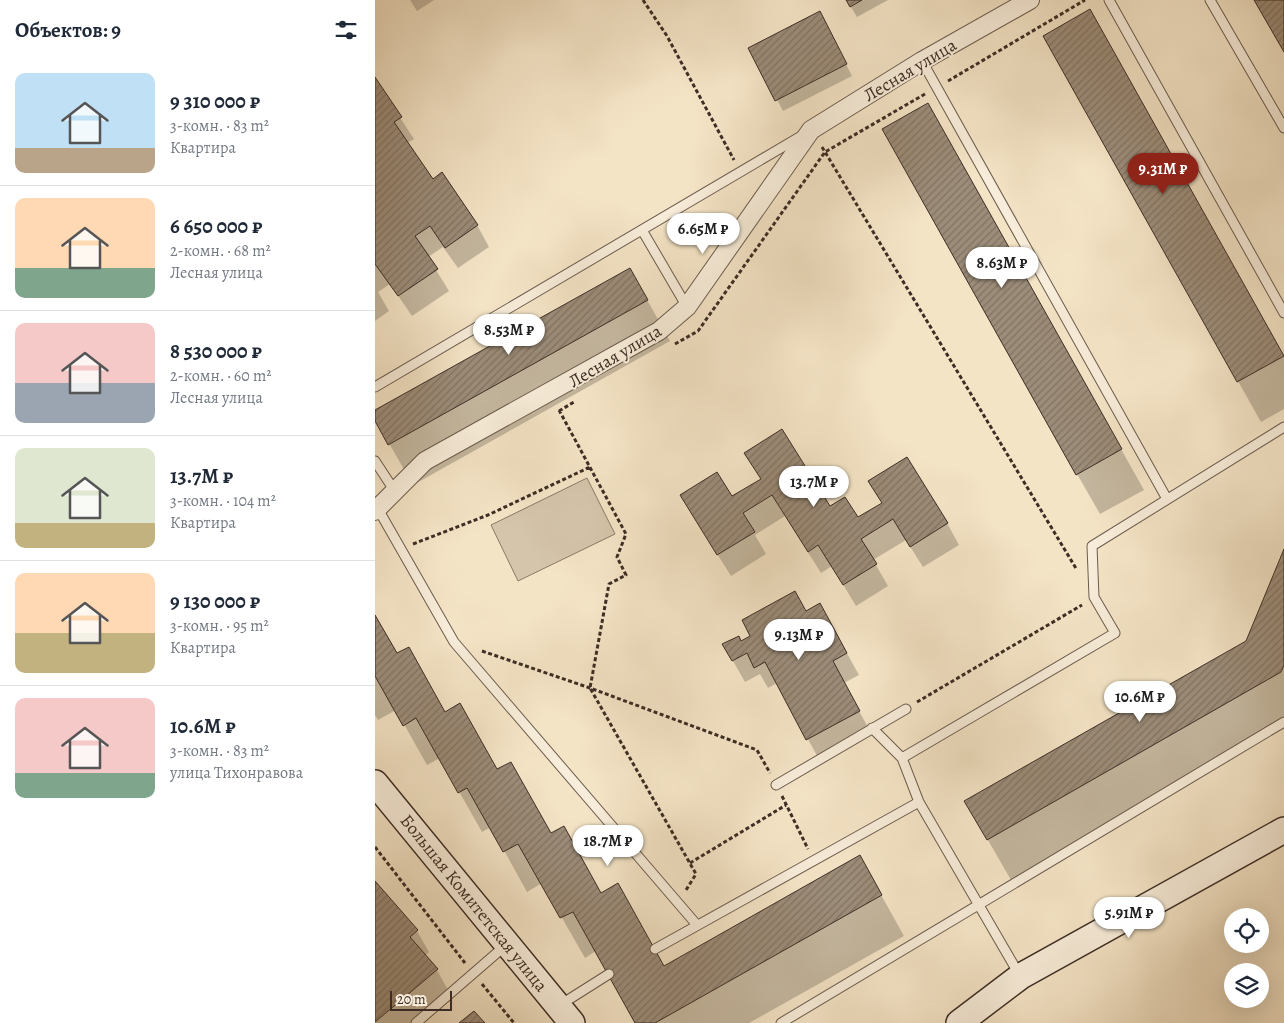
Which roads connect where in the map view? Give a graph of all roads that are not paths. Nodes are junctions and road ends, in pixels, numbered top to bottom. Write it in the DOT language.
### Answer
graph roads {
  1 [pos="1030,0"];
  2 [pos="1109,0"];
  3 [pos="1210,0"];
  4 [pos="922,61"];
  5 [pos="1284,128"];
  6 [pos="811,130"];
  7 [pos="642,230"];
  8 [pos="687,307"];
  9 [pos="1284,313"];
  10 [pos="375,387"];
  11 [pos="1284,427"];
  12 [pos="375,461"];
  13 [pos="394,490"];
  14 [pos="1167,499"];
  15 [pos="376,510"];
  16 [pos="906,709"];
  17 [pos="1284,722"];
  18 [pos="872,728"];
  19 [pos="902,758"];
  20 [pos="375,783"];
  21 [pos="776,785"];
  22 [pos="919,802"];
  23 [pos="1284,830"];
  24 [pos="979,904"];
  25 [pos="697,925"];
  26 [pos="506,945"];
  27 [pos="655,949"];
  28 [pos="609,974"];
  29 [pos="1021,976"];
  30 [pos="566,1014"];
  31 [pos="416,1023"];
  32 [pos="781,1023"];
  33 [pos="959,1023"];
  1 -- 4 [label="street, Лесная улица"];
  2 -- 9 [label="lane"];
  3 -- 5 [label="lane"];
  4 -- 6 [label="street, Лесная улица"];
  4 -- 14 [label="lane"];
  6 -- 7 [label="lane"];
  6 -- 8 [label="street, Лесная улица"];
  7 -- 8 [label="lane"];
  7 -- 10 [label="lane"];
  8 -- 13 [label="street, Лесная улица"];
  11 -- 14 [label="lane"];
  12 -- 13 [label="lane"];
  13 -- 15 [label="street, Лесная улица"];
  14 -- 19 [label="lane"];
  15 -- 25 [label="lane"];
  16 -- 18 [label="lane"];
  17 -- 24 [label="lane"];
  18 -- 19 [label="lane"];
  18 -- 21 [label="lane"];
  19 -- 22 [label="lane"];
  20 -- 26 [label="main road, Большая Комитетская улица"];
  22 -- 24 [label="lane"];
  22 -- 25 [label="lane"];
  23 -- 29 [label="main road"];
  24 -- 29 [label="lane"];
  24 -- 32 [label="lane"];
  25 -- 27 [label="lane"];
  26 -- 30 [label="main road, Большая Комитетская улица"];
  26 -- 31 [label="lane"];
  28 -- 30 [label="lane"];
  29 -- 33 [label="main road"];
}
